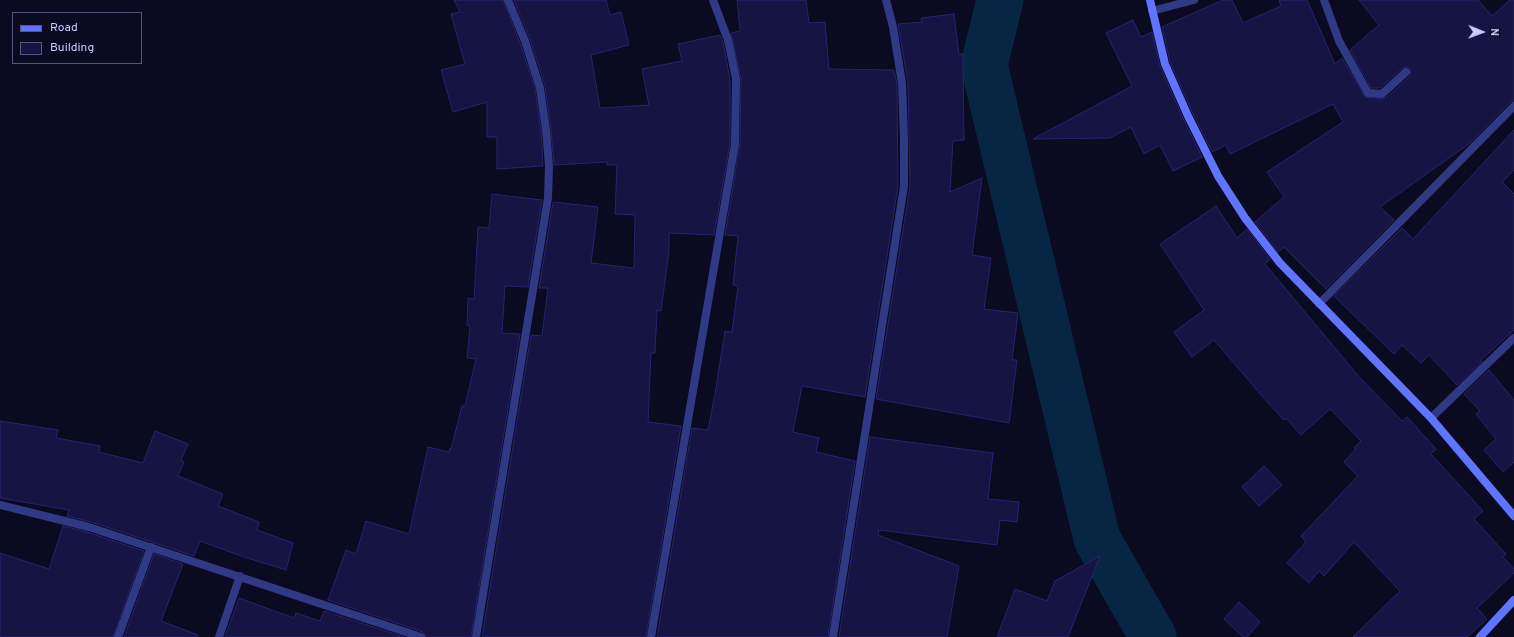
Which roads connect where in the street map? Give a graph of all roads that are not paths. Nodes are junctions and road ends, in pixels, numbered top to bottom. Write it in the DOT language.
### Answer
graph roads {
  1 [pos="508,0"];
  2 [pos="713,0"];
  3 [pos="886,0"];
  4 [pos="1150,0"];
  5 [pos="1194,0"];
  6 [pos="1324,0"];
  7 [pos="1152,11"];
  8 [pos="1406,72"];
  9 [pos="1514,106"];
  10 [pos="1319,304"];
  11 [pos="1514,338"];
  12 [pos="1431,418"];
  13 [pos="0,505"];
  14 [pos="1514,516"];
  15 [pos="151,547"];
  16 [pos="240,576"];
  17 [pos="1514,600"];
  18 [pos="118,637"];
  19 [pos="219,637"];
  20 [pos="422,637"];
  21 [pos="476,637"];
  22 [pos="651,637"];
  23 [pos="832,637"];
  24 [pos="1480,637"];
  1 -- 21 [label="street"];
  2 -- 22 [label="street"];
  3 -- 23 [label="street"];
  4 -- 7 [label="street"];
  5 -- 7 [label="street"];
  6 -- 8 [label="street"];
  7 -- 10 [label="street"];
  9 -- 10 [label="street"];
  10 -- 12 [label="street"];
  11 -- 12 [label="street"];
  12 -- 14 [label="street"];
  13 -- 15 [label="street"];
  15 -- 16 [label="street"];
  15 -- 18 [label="street"];
  16 -- 19 [label="street"];
  16 -- 20 [label="street"];
  17 -- 24 [label="street"];
}
